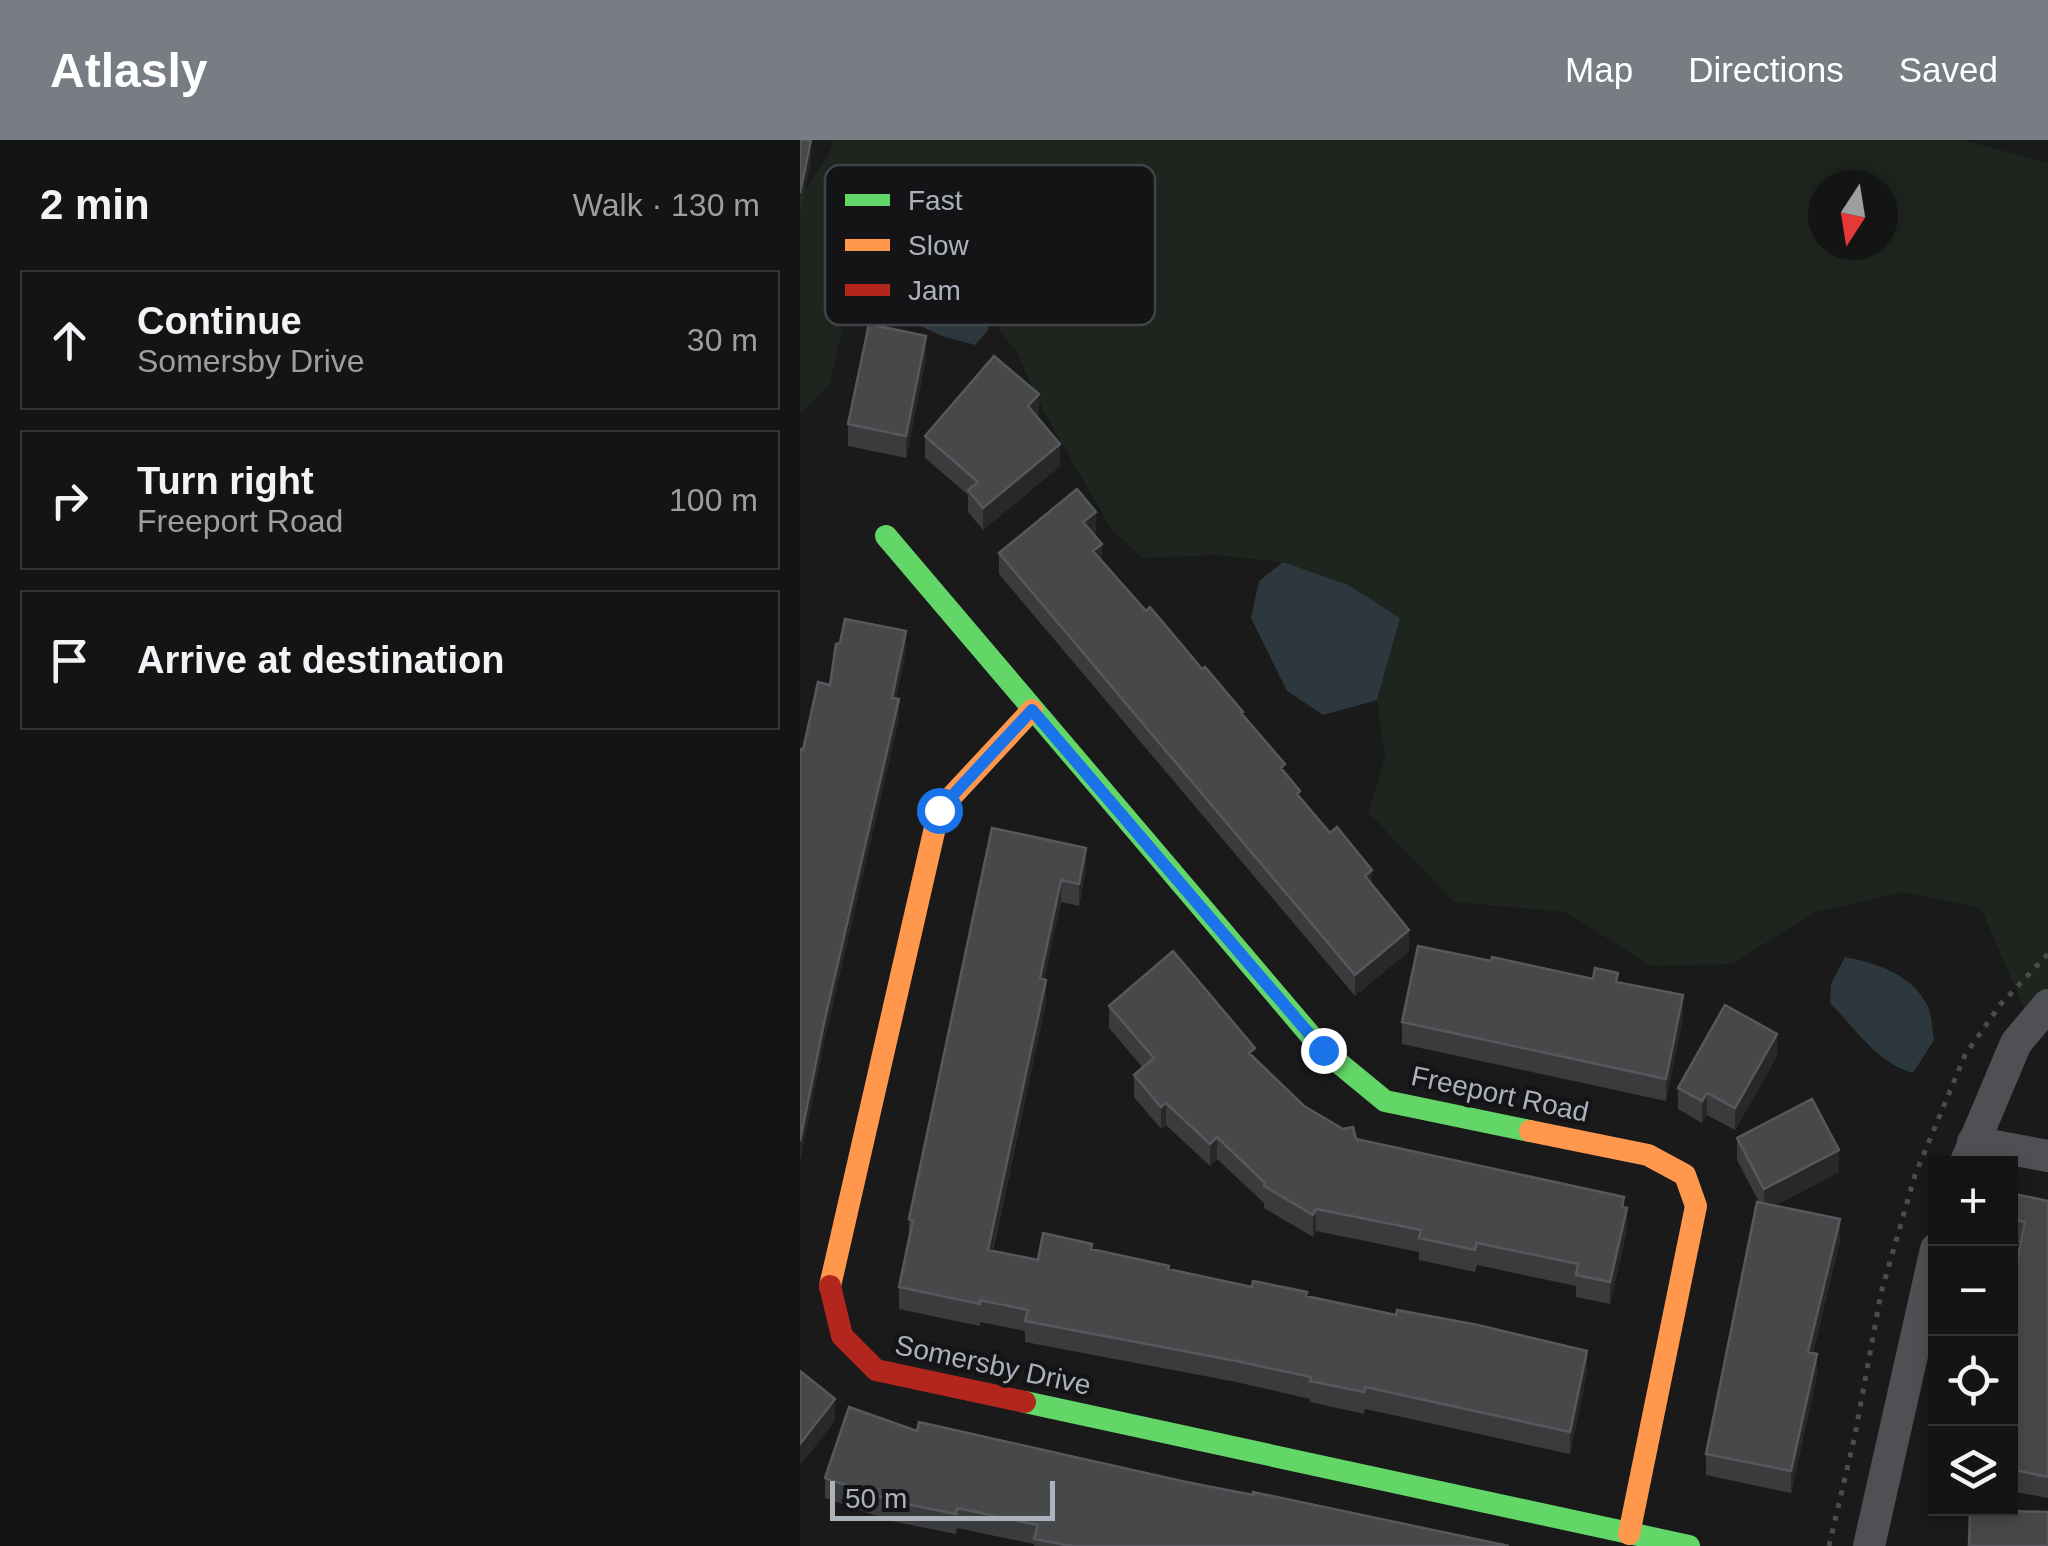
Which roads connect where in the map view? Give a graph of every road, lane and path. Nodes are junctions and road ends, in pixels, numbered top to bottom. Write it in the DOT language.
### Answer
graph roads {
  1 [pos="886,536"];
  2 [pos="1032,710"];
  3 [pos="2048,1005"];
  4 [pos="1969,1153"];
  5 [pos="2048,1156"];
  6 [pos="1928,1284"];
  7 [pos="1629,1534"];
  8 [pos="1689,1546"];
  9 [pos="1869,1546"];
  1 -- 2 [label="street, Freeport Road"];
  2 -- 7 [label="street, Freeport Road"];
  2 -- 7 [label="street, Somersby Drive"];
  3 -- 4 [label="street"];
  4 -- 5 [label="street"];
  6 -- 9 [label="street"];
  7 -- 8 [label="street, Somersby Drive"];
}
